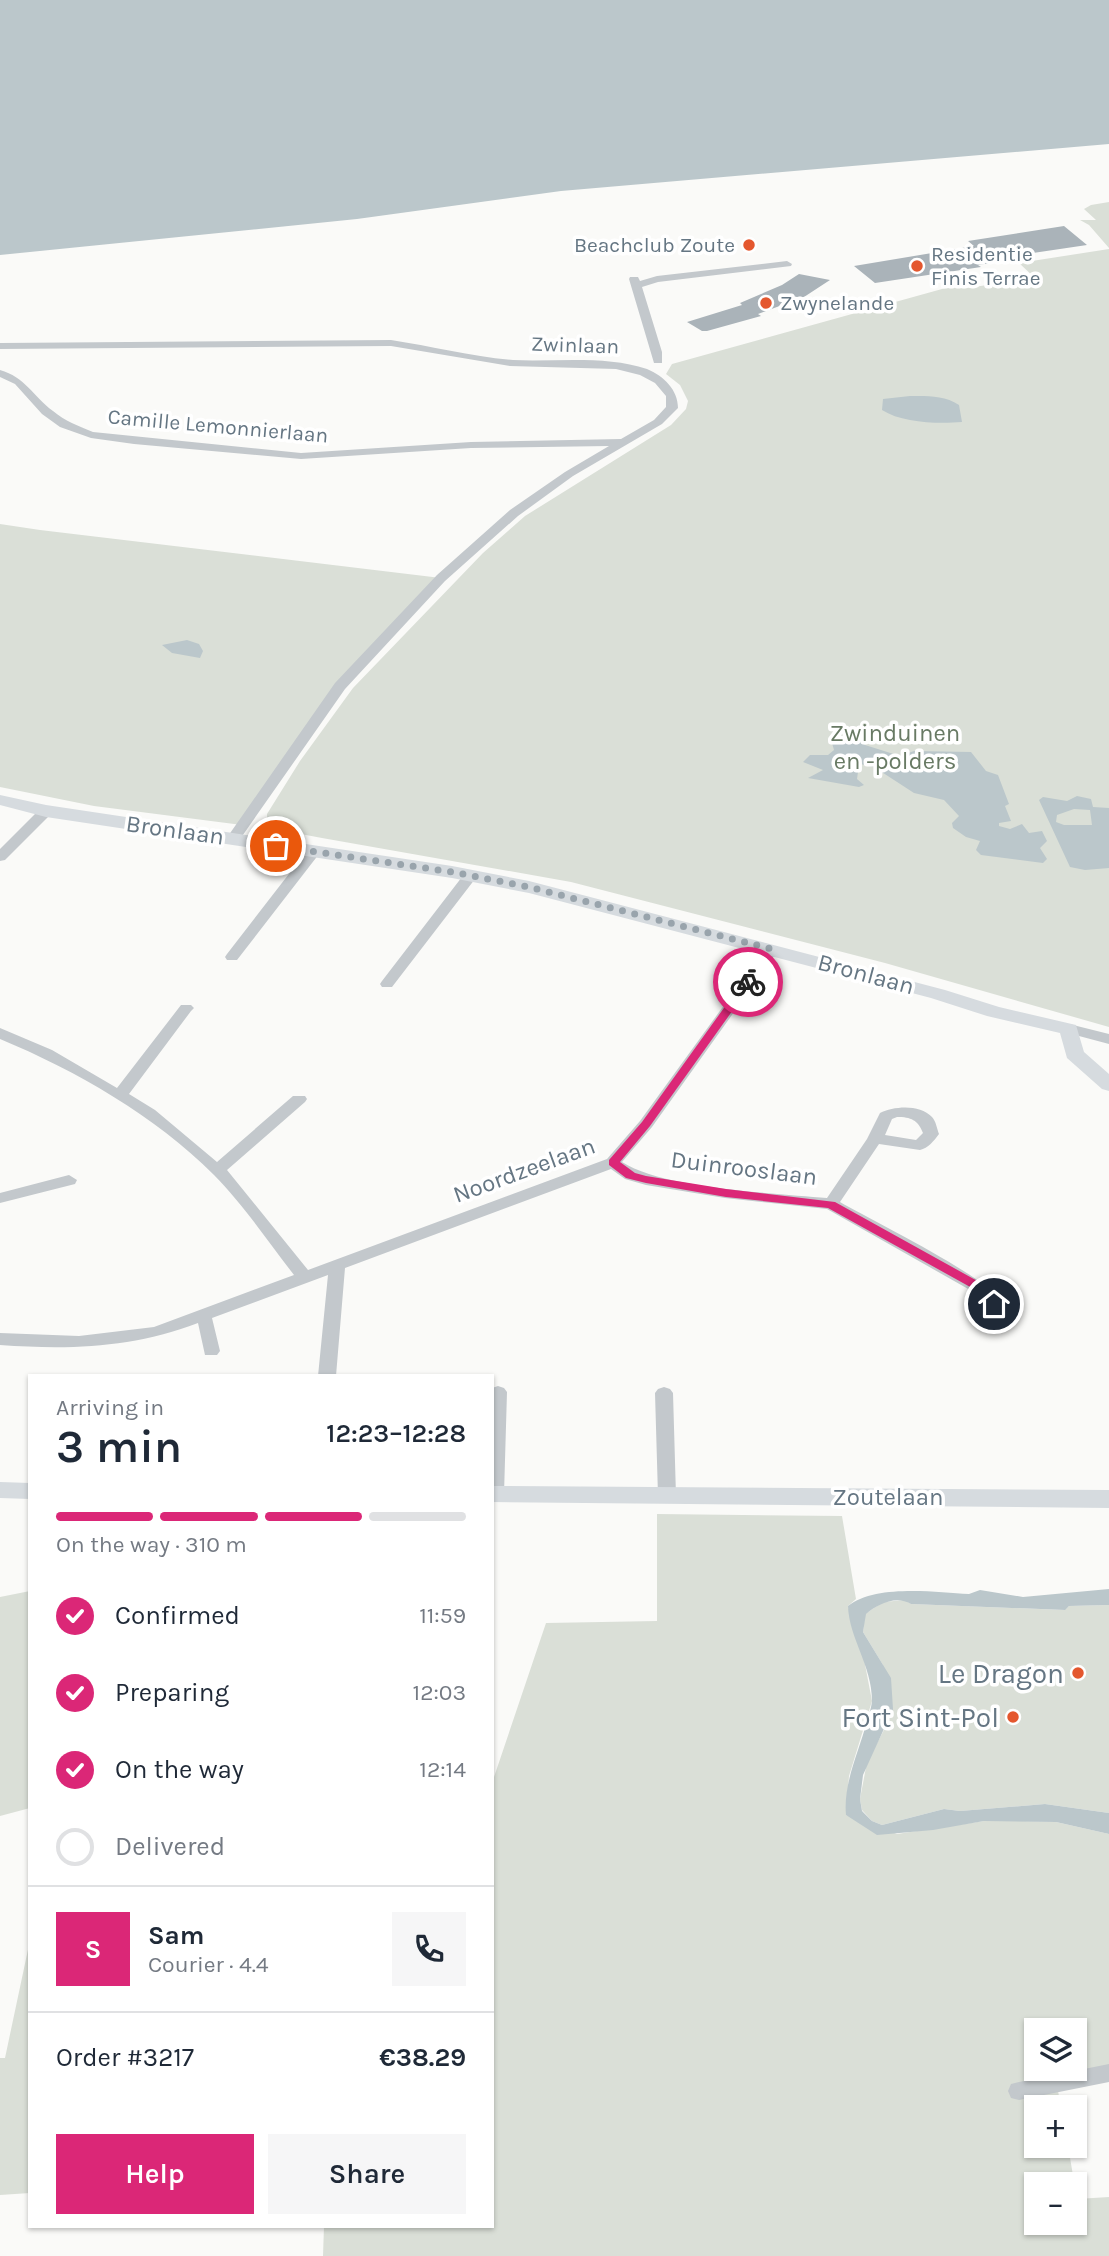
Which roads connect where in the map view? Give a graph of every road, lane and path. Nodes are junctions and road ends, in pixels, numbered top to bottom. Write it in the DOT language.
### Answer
graph roads {
  1 [pos="787,264"];
  2 [pos="0,345"];
  3 [pos="658,361"];
  4 [pos="0,373"];
  5 [pos="622,442"];
  6 [pos="0,800"];
  7 [pos="46,811"];
  8 [pos="233,839"];
  9 [pos="314,851"];
  10 [pos="0,857"];
  11 [pos="470,876"];
  12 [pos="772,949"];
  13 [pos="232,957"];
  14 [pos="387,984"];
  15 [pos="186,1008"];
  16 [pos="1069,1028"];
  17 [pos="0,1033"];
  18 [pos="1109,1039"];
  19 [pos="1109,1085"];
  20 [pos="120,1095"];
  21 [pos="299,1099"];
  22 [pos="875,1139"];
  23 [pos="613,1163"];
  24 [pos="216,1169"];
  25 [pos="69,1180"];
  26 [pos="0,1198"];
  27 [pos="831,1204"];
  28 [pos="337,1265"];
  29 [pos="305,1277"];
  30 [pos="995,1315"];
  31 [pos="202,1317"];
  32 [pos="0,1339"];
  33 [pos="211,1351"];
  34 [pos="327,1374"];
  35 [pos="498,1392"];
  36 [pos="664,1393"];
  37 [pos="0,1490"];
  38 [pos="28,1491"];
  39 [pos="494,1494"];
  40 [pos="667,1496"];
  41 [pos="1109,1499"];
  42 [pos="1109,2073"];
  43 [pos="1019,2091"];
  1 -- 3 [label="street"];
  2 -- 5 [label="street, Zwinlaan"];
  4 -- 5 [label="street, Camille Lemonnierlaan"];
  5 -- 8 [label="street, Zwinlaan"];
  6 -- 7 [label="street, Bronlaan"];
  7 -- 8 [label="street, Bronlaan"];
  7 -- 10 [label="street"];
  8 -- 9 [label="street, Bronlaan"];
  9 -- 11 [label="street, Bronlaan"];
  9 -- 13 [label="street"];
  11 -- 12 [label="street, Bronlaan"];
  11 -- 14 [label="street"];
  12 -- 16 [label="street, Bronlaan"];
  12 -- 23 [label="street, Noordzeelaan"];
  15 -- 20 [label="street"];
  16 -- 18 [label="street"];
  16 -- 19 [label="street"];
  17 -- 20 [label="street"];
  20 -- 24 [label="street"];
  21 -- 24 [label="street"];
  22 -- 27 [label="street, Duinrooslaan"];
  23 -- 27 [label="street, Duinrooslaan"];
  23 -- 28 [label="street, Noordzeelaan"];
  24 -- 29 [label="street"];
  25 -- 26 [label="street"];
  27 -- 30 [label="street, Duinrooslaan"];
  28 -- 29 [label="street, Noordzeelaan"];
  28 -- 34 [label="street"];
  29 -- 31 [label="street, Noordzeelaan"];
  31 -- 32 [label="street, Noordzeelaan"];
  31 -- 33 [label="street"];
  35 -- 39 [label="street"];
  36 -- 40 [label="street"];
  37 -- 38 [label="street"];
  39 -- 40 [label="street, Zoutelaan"];
  40 -- 41 [label="street, Zoutelaan"];
  42 -- 43 [label="street"];
}
